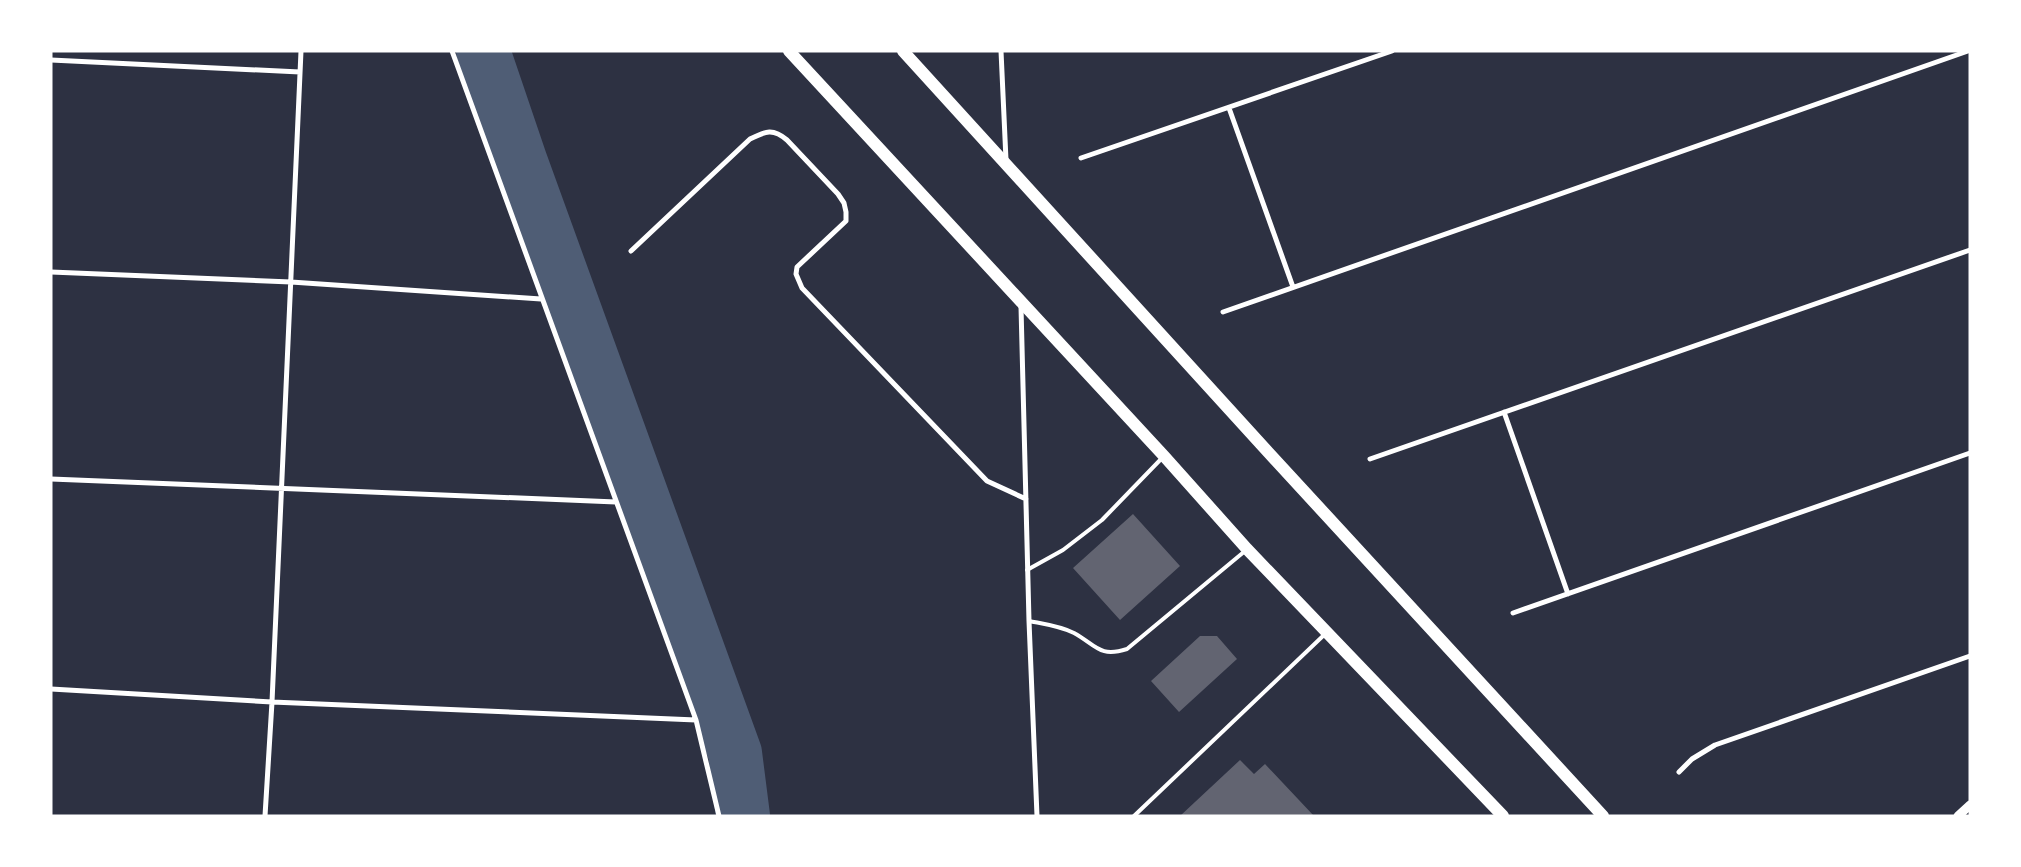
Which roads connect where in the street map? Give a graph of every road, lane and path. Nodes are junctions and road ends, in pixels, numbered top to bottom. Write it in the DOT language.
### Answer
graph roads {
  1 [pos="301,51"];
  2 [pos="452,51"];
  3 [pos="789,51"];
  4 [pos="902,51"];
  5 [pos="1001,51"];
  6 [pos="1392,51"];
  7 [pos="1968,51"];
  8 [pos="51,60"];
  9 [pos="300,72"];
  10 [pos="1229,108"];
  11 [pos="1081,158"];
  12 [pos="1006,166"];
  13 [pos="1970,250"];
  14 [pos="631,251"];
  15 [pos="51,272"];
  16 [pos="291,282"];
  17 [pos="1293,287"];
  18 [pos="542,299"];
  19 [pos="1021,304"];
  20 [pos="1223,312"];
  21 [pos="1504,412"];
  22 [pos="1970,453"];
  23 [pos="1164,456"];
  24 [pos="1370,459"];
  25 [pos="51,478"];
  26 [pos="281,489"];
  27 [pos="1026,499"];
  28 [pos="616,502"];
  29 [pos="1247,549"];
  30 [pos="1027,570"];
  31 [pos="1568,594"];
  32 [pos="1513,613"];
  33 [pos="1029,621"];
  34 [pos="1328,632"];
  35 [pos="1970,656"];
  36 [pos="51,689"];
  37 [pos="272,702"];
  38 [pos="696,720"];
  39 [pos="1679,772"];
  40 [pos="1970,805"];
  41 [pos="265,816"];
  42 [pos="718,816"];
  43 [pos="1037,816"];
  44 [pos="1134,816"];
  45 [pos="1503,816"];
  46 [pos="1603,816"];
  47 [pos="1958,816"];
  1 -- 9 [label="street"];
  2 -- 18 [label="street"];
  3 -- 19 [label="main road"];
  4 -- 12 [label="main road"];
  5 -- 12 [label="street"];
  6 -- 10 [label="street"];
  7 -- 17 [label="street"];
  8 -- 9 [label="street"];
  9 -- 16 [label="street"];
  10 -- 11 [label="street"];
  10 -- 17 [label="street"];
  12 -- 46 [label="main road"];
  13 -- 21 [label="street"];
  14 -- 27 [label="street"];
  15 -- 16 [label="street"];
  16 -- 18 [label="street"];
  16 -- 26 [label="street"];
  17 -- 20 [label="street"];
  18 -- 28 [label="street"];
  19 -- 23 [label="main road"];
  19 -- 27 [label="street"];
  21 -- 24 [label="street"];
  21 -- 31 [label="street"];
  22 -- 31 [label="street"];
  23 -- 29 [label="main road"];
  23 -- 30 [label="lane"];
  25 -- 26 [label="street"];
  26 -- 28 [label="street"];
  26 -- 37 [label="street"];
  27 -- 30 [label="street"];
  28 -- 38 [label="street"];
  29 -- 33 [label="lane"];
  29 -- 34 [label="main road"];
  30 -- 33 [label="street"];
  31 -- 32 [label="street"];
  33 -- 43 [label="street"];
  34 -- 44 [label="lane"];
  34 -- 45 [label="main road"];
  35 -- 39 [label="street"];
  36 -- 37 [label="street"];
  37 -- 38 [label="street"];
  37 -- 41 [label="street"];
  38 -- 42 [label="street"];
  40 -- 47 [label="street"];
}
